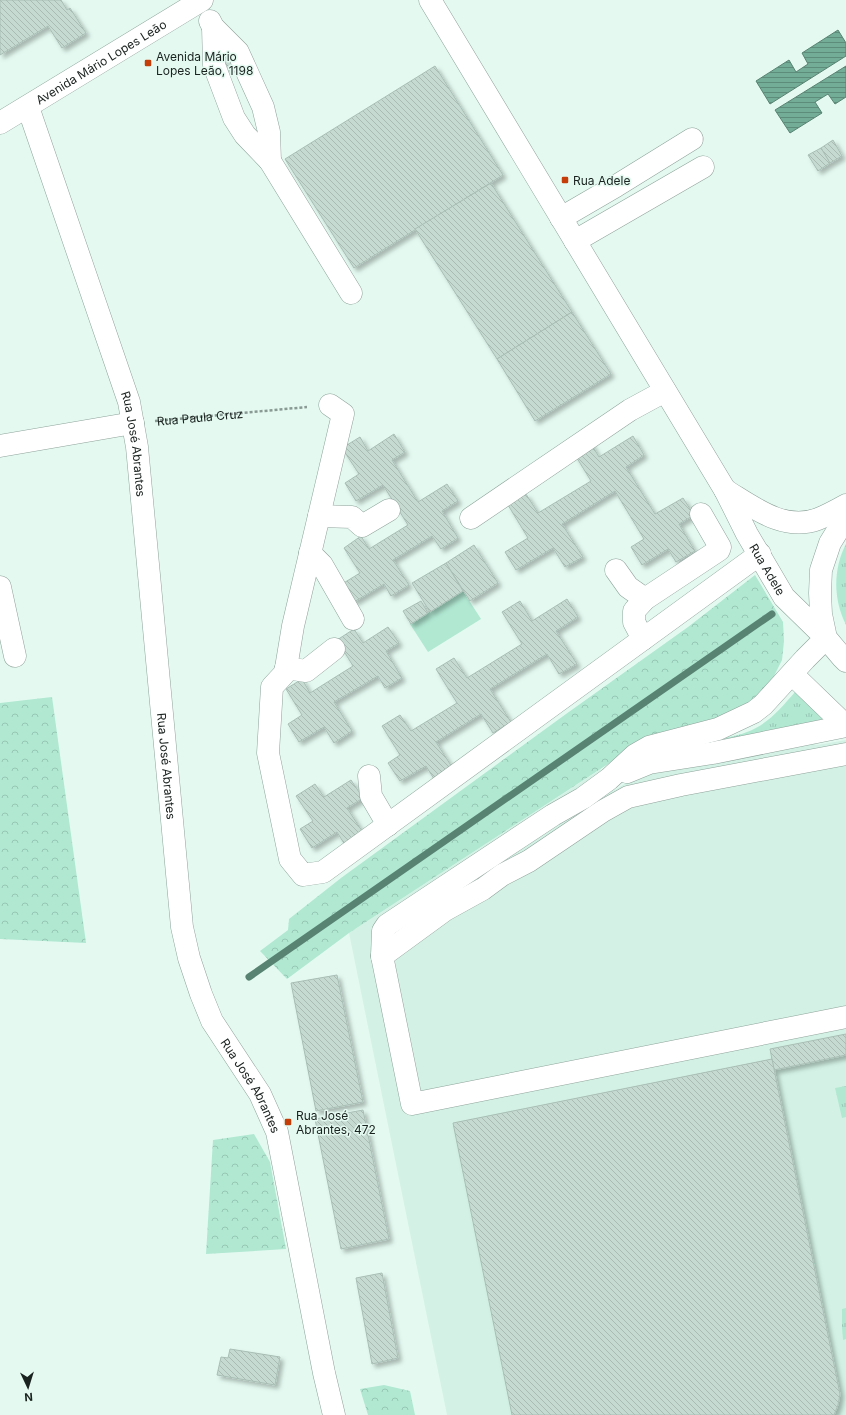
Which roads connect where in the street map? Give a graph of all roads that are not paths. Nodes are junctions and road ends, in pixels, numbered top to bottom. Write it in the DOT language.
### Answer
graph roads {
  1 [pos="430,0"];
  2 [pos="201,1"];
  3 [pos="213,27"];
  4 [pos="28,107"];
  5 [pos="0,123"];
  6 [pos="692,139"];
  7 [pos="270,161"];
  8 [pos="703,167"];
  9 [pos="561,218"];
  10 [pos="575,241"];
  11 [pos="351,293"];
  12 [pos="665,391"];
  13 [pos="330,405"];
  14 [pos="133,423"];
  15 [pos="0,446"];
  16 [pos="725,490"];
  17 [pos="846,505"];
  18 [pos="389,510"];
  19 [pos="701,514"];
  20 [pos="319,516"];
  21 [pos="846,517"];
  22 [pos="470,518"];
  23 [pos="310,554"];
  24 [pos="760,554"];
  25 [pos="616,570"];
  26 [pos="0,587"];
  27 [pos="645,599"];
  28 [pos="353,618"];
  29 [pos="826,638"];
  30 [pos="643,639"];
  31 [pos="334,650"];
  32 [pos="14,656"];
  33 [pos="846,661"];
  34 [pos="286,668"];
  35 [pos="792,674"];
  36 [pos="846,726"];
  37 [pos="846,754"];
  38 [pos="369,776"];
  39 [pos="609,779"];
  40 [pos="583,798"];
  41 [pos="388,825"];
  42 [pos="502,875"];
  43 [pos="382,956"];
  44 [pos="846,1017"];
  45 [pos="324,1373"];
  46 [pos="316,1415"];
  47 [pos="334,1415"];
  1 -- 9 [label="main road, Rua Adele"];
  2 -- 3 [label="main road"];
  2 -- 4 [label="main road, Avenida Mário Lopes Leão"];
  3 -- 7 [label="main road"];
  3 -- 7 [label="main road"];
  4 -- 5 [label="main road, Avenida Mário Lopes Leão"];
  4 -- 14 [label="main road, Rua José Abrantes"];
  6 -- 9 [label="main road"];
  7 -- 11 [label="main road"];
  8 -- 10 [label="main road"];
  9 -- 10 [label="main road, Rua Adele"];
  10 -- 12 [label="main road, Rua Adele"];
  12 -- 16 [label="main road, Rua Adele"];
  12 -- 22 [label="main road"];
  13 -- 20 [label="main road"];
  14 -- 15 [label="main road"];
  14 -- 45 [label="main road, Rua José Abrantes"];
  16 -- 17 [label="main road, Rua Adele"];
  16 -- 24 [label="main road, Rua Adele"];
  18 -- 20 [label="main road"];
  19 -- 27 [label="main road"];
  20 -- 23 [label="main road"];
  21 -- 29 [label="main road"];
  23 -- 28 [label="main road"];
  23 -- 34 [label="main road"];
  24 -- 29 [label="main road, Rua Adele"];
  24 -- 30 [label="main road"];
  25 -- 27 [label="main road"];
  26 -- 32 [label="main road"];
  27 -- 30 [label="main road"];
  29 -- 33 [label="main road, Rua Adele"];
  29 -- 35 [label="main road"];
  30 -- 41 [label="main road"];
  31 -- 34 [label="main road"];
  34 -- 41 [label="main road"];
  35 -- 36 [label="main road"];
  35 -- 39 [label="main road"];
  36 -- 39 [label="main road"];
  37 -- 42 [label="main road"];
  38 -- 41 [label="main road"];
  39 -- 40 [label="main road"];
  40 -- 42 [label="main road"];
  40 -- 43 [label="main road"];
  42 -- 43 [label="main road"];
  43 -- 44 [label="main road"];
  45 -- 46 [label="main road"];
  45 -- 47 [label="main road, Rua José Abrantes"];
}
